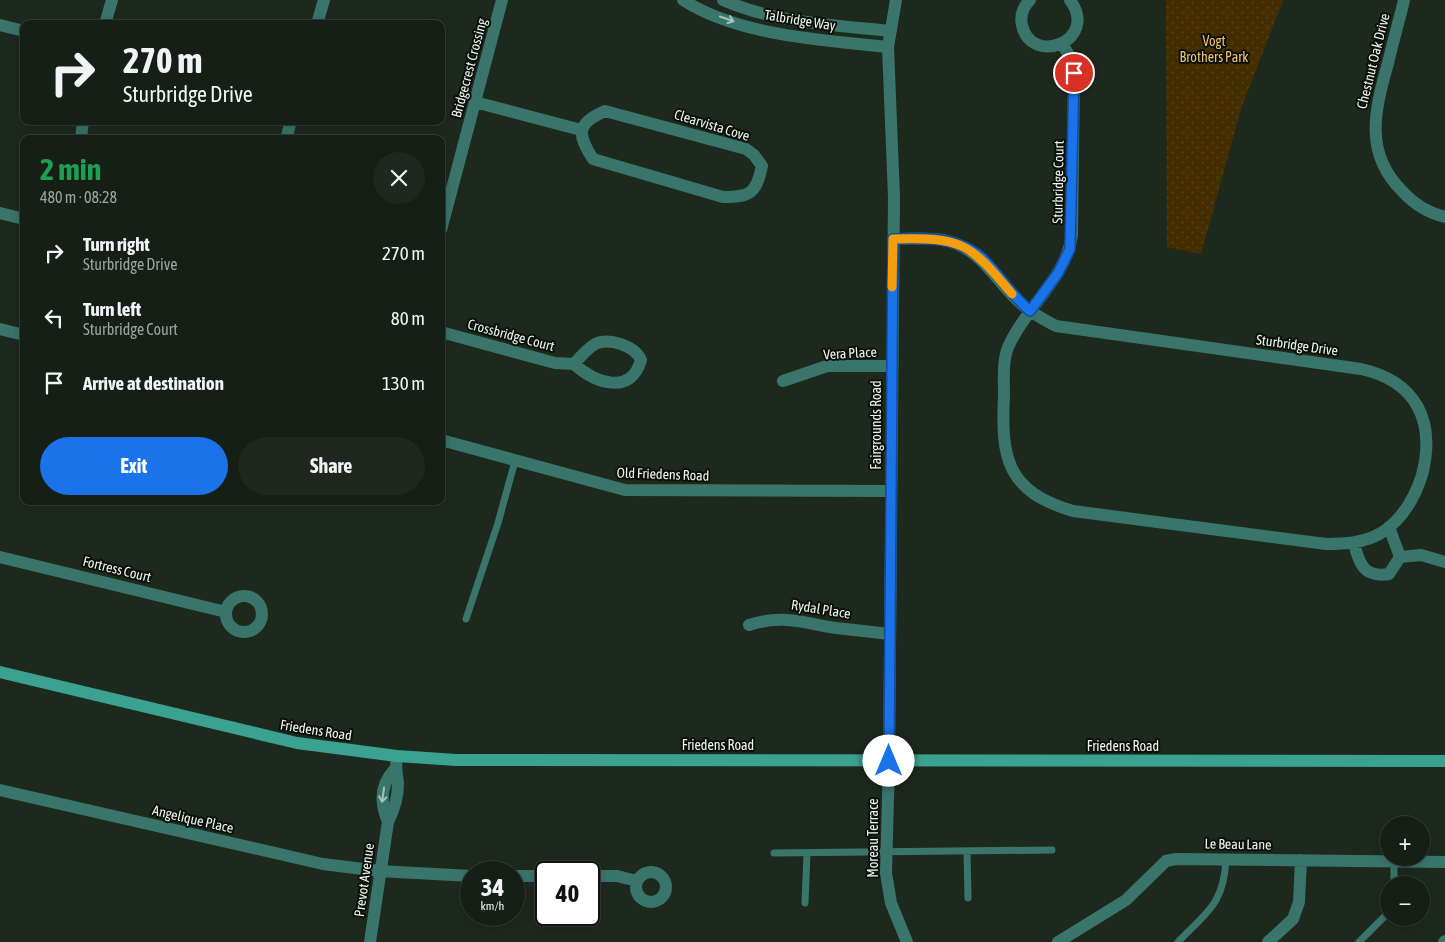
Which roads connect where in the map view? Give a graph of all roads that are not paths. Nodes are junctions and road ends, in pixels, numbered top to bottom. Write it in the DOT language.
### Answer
graph roads {
  1 [pos="112,0"];
  2 [pos="324,0"];
  3 [pos="502,0"];
  4 [pos="682,0"];
  5 [pos="723,0"];
  6 [pos="766,0"];
  7 [pos="896,0"];
  8 [pos="1030,0"];
  9 [pos="1070,0"];
  10 [pos="1404,0"];
  11 [pos="763,13"];
  12 [pos="106,20"];
  13 [pos="318,20"];
  14 [pos="0,24"];
  15 [pos="20,30"];
  16 [pos="758,30"];
  17 [pos="890,31"];
  18 [pos="1062,44"];
  19 [pos="888,47"];
  20 [pos="475,102"];
  21 [pos="581,130"];
  22 [pos="0,214"];
  23 [pos="445,215"];
  24 [pos="1445,217"];
  25 [pos="20,219"];
  26 [pos="893,239"];
  27 [pos="1030,311"];
  28 [pos="0,329"];
  29 [pos="445,333"];
  30 [pos="20,334"];
  31 [pos="574,364"];
  32 [pos="891,366"];
  33 [pos="783,381"];
  34 [pos="445,441"];
  35 [pos="515,461"];
  36 [pos="891,490"];
  37 [pos="1389,526"];
  38 [pos="1354,543"];
  39 [pos="0,557"];
  40 [pos="1400,557"];
  41 [pos="1445,562"];
  42 [pos="226,612"];
  43 [pos="466,619"];
  44 [pos="749,625"];
  45 [pos="890,634"];
  46 [pos="0,672"];
  47 [pos="397,756"];
  48 [pos="889,761"];
  49 [pos="1445,761"];
  50 [pos="0,790"];
  51 [pos="1052,850"];
  52 [pos="968,851"];
  53 [pos="887,852"];
  54 [pos="774,853"];
  55 [pos="807,853"];
  56 [pos="1226,859"];
  57 [pos="1301,860"];
  58 [pos="1380,861"];
  59 [pos="1430,862"];
  60 [pos="1445,862"];
  61 [pos="379,871"];
  62 [pos="460,875"];
  63 [pos="600,876"];
  64 [pos="638,881"];
  65 [pos="968,898"];
  66 [pos="805,902"];
  67 [pos="1380,921"];
  68 [pos="1072,940"];
  69 [pos="370,942"];
  70 [pos="907,942"];
  71 [pos="1058,942"];
  72 [pos="1178,942"];
  73 [pos="1268,942"];
  74 [pos="1358,942"];
  1 -- 12 [label="street"];
  2 -- 13 [label="street"];
  3 -- 20 [label="street, Bridgecrest Crossing"];
  4 -- 16 [label="street, Talbridge Way, one-way"];
  5 -- 11 [label="street, Talbridge Way"];
  6 -- 11 [label="street"];
  7 -- 17 [label="street, Fairgrounds Road"];
  8 -- 18 [label="street"];
  9 -- 18 [label="street"];
  10 -- 24 [label="street, Chestnut Oak Drive"];
  11 -- 16 [label="street"];
  11 -- 17 [label="street, Talbridge Way"];
  14 -- 15 [label="street"];
  16 -- 19 [label="street, Talbridge Way"];
  17 -- 19 [label="street, Fairgrounds Road"];
  18 -- 27 [label="street, Sturbridge Court"];
  19 -- 26 [label="street, Fairgrounds Road"];
  20 -- 21 [label="street"];
  20 -- 23 [label="street, Bridgecrest Crossing"];
  21 -- 21 [label="street, Clearvista Cove"];
  22 -- 25 [label="street"];
  26 -- 27 [label="street, Sturbridge Drive"];
  26 -- 32 [label="street, Fairgrounds Road"];
  27 -- 37 [label="street, Sturbridge Drive"];
  27 -- 38 [label="street, Sturbridge Drive"];
  28 -- 30 [label="street"];
  29 -- 31 [label="street, Crossbridge Court"];
  31 -- 31 [label="street, Crossbridge Court"];
  32 -- 33 [label="street, Vera Place"];
  32 -- 36 [label="street, Fairgrounds Road"];
  34 -- 35 [label="street, Old Friedens Road"];
  35 -- 36 [label="street, Old Friedens Road"];
  35 -- 43 [label="lane"];
  36 -- 45 [label="street, Fairgrounds Road"];
  37 -- 38 [label="street, Sturbridge Drive"];
  37 -- 40 [label="street"];
  38 -- 40 [label="street"];
  39 -- 42 [label="street, Fortress Court"];
  40 -- 41 [label="street"];
  44 -- 45 [label="street, Rydal Place"];
  45 -- 48 [label="street, Fairgrounds Road"];
  46 -- 47 [label="main road, Friedens Road"];
  47 -- 48 [label="main road, Friedens Road"];
  47 -- 61 [label="street, Prevot Avenue"];
  48 -- 49 [label="main road, Friedens Road"];
  48 -- 53 [label="street, Moreau Terrace"];
  50 -- 61 [label="street, Angelique Place"];
  51 -- 52 [label="lane"];
  52 -- 53 [label="lane"];
  52 -- 65 [label="lane"];
  53 -- 55 [label="lane"];
  53 -- 70 [label="street, Moreau Terrace"];
  54 -- 55 [label="lane"];
  55 -- 66 [label="lane"];
  56 -- 57 [label="street, Le Beau Lane"];
  56 -- 68 [label="street, Le Beau Lane"];
  56 -- 72 [label="lane"];
  57 -- 58 [label="street, Le Beau Lane"];
  57 -- 73 [label="street"];
  59 -- 60 [label="street, Le Beau Lane"];
  61 -- 62 [label="street, Angelique Place"];
  61 -- 69 [label="street, Prevot Avenue"];
  63 -- 64 [label="street"];
  67 -- 74 [label="lane"];
  68 -- 71 [label="street, Le Beau Lane"];
}
